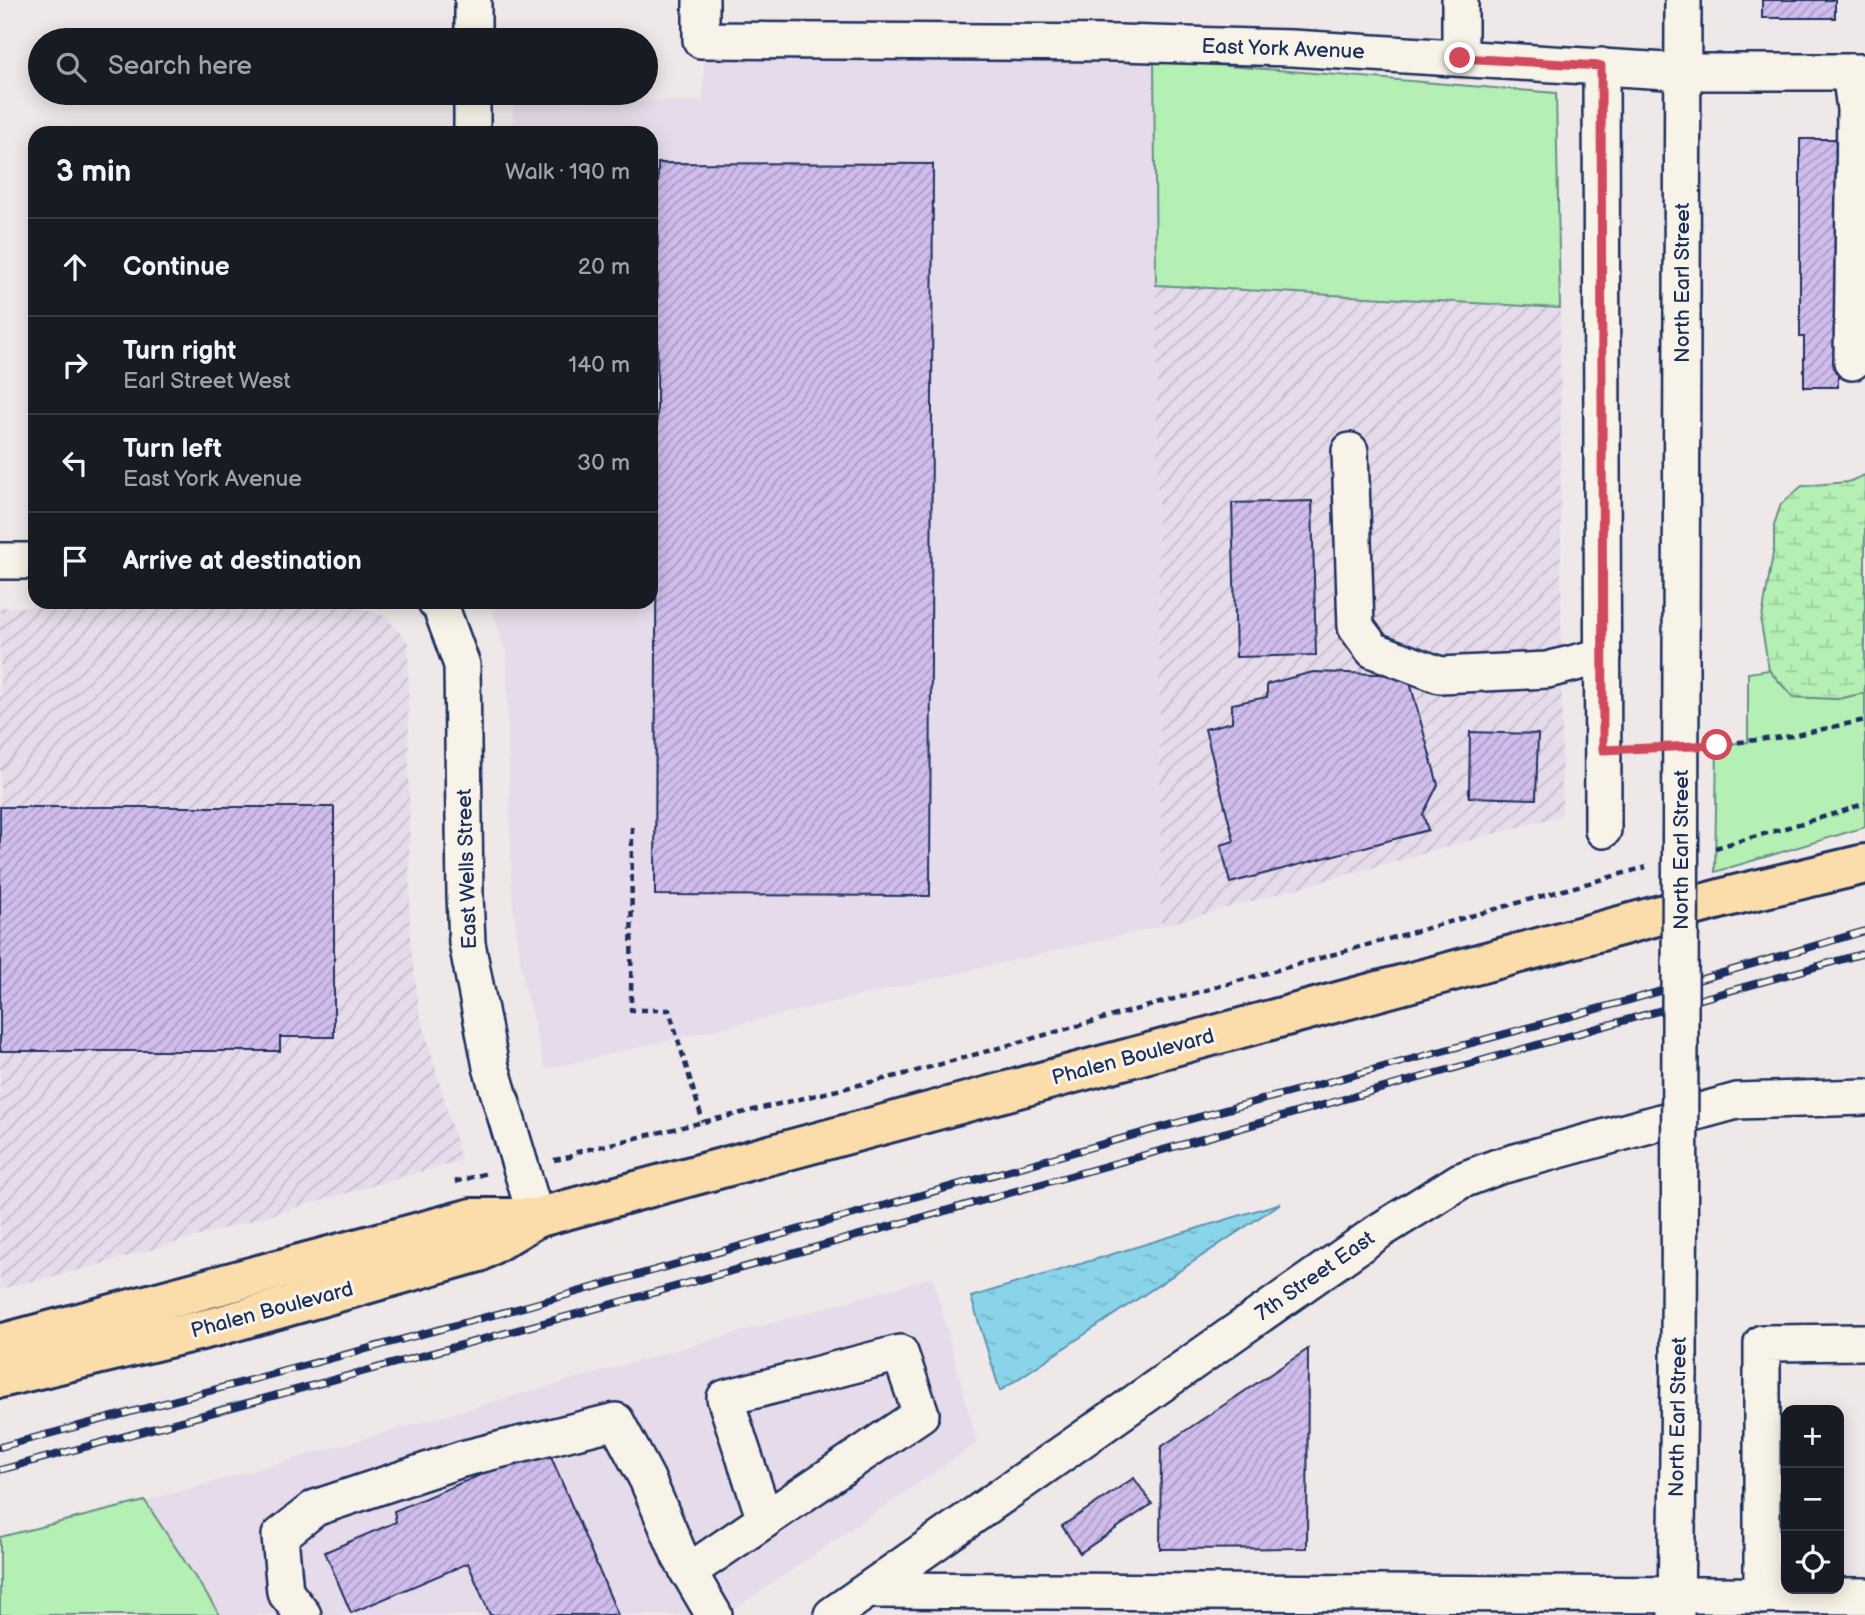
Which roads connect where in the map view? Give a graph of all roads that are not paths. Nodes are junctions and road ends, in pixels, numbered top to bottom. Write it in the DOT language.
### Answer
graph roads {
  1 [pos="473,0"];
  2 [pos="701,0"];
  3 [pos="1460,0"];
  4 [pos="1683,0"];
  5 [pos="472,28"];
  6 [pos="1460,58"];
  7 [pos="1601,66"];
  8 [pos="1683,72"];
  9 [pos="1858,72"];
  10 [pos="472,105"];
  11 [pos="472,126"];
  12 [pos="1853,362"];
  13 [pos="1350,451"];
  14 [pos="0,561"];
  15 [pos="28,561"];
  16 [pos="441,609"];
  17 [pos="1603,656"];
  18 [pos="1604,830"];
  19 [pos="1865,848"];
  20 [pos="1865,864"];
  21 [pos="1731,896"];
  22 [pos="1865,1097"];
  23 [pos="536,1218"];
  24 [pos="1865,1342"];
  25 [pos="0,1344"];
  26 [pos="0,1378"];
  27 [pos="765,1520"];
  28 [pos="688,1572"];
  29 [pos="869,1590"];
  30 [pos="1762,1596"];
  31 [pos="1865,1596"];
  32 [pos="1676,1606"];
  33 [pos="303,1615"];
  34 [pos="714,1615"];
  35 [pos="832,1615"];
  1 -- 5 [label="street"];
  2 -- 6 [label="street, East York Avenue"];
  3 -- 6 [label="street"];
  4 -- 8 [label="street, North Earl Street"];
  6 -- 7 [label="street, East York Avenue"];
  7 -- 8 [label="street, East York Avenue"];
  7 -- 17 [label="street"];
  8 -- 9 [label="street, East York Avenue"];
  8 -- 32 [label="street, North Earl Street, bridge"];
  9 -- 12 [label="street"];
  10 -- 11 [label="street"];
  13 -- 17 [label="street"];
  14 -- 15 [label="street"];
  16 -- 23 [label="street, East Wells Street"];
  17 -- 18 [label="street"];
  19 -- 21 [label="main road, Phalen Boulevard"];
  20 -- 21 [label="main road, Phalen Boulevard"];
  21 -- 23 [label="main road, Phalen Boulevard"];
  22 -- 29 [label="street, 7th Street East"];
  23 -- 25 [label="main road, Phalen Boulevard"];
  23 -- 26 [label="main road, Phalen Boulevard"];
  24 -- 30 [label="street"];
  27 -- 27 [label="street"];
  27 -- 28 [label="street"];
  28 -- 33 [label="street"];
  28 -- 34 [label="street"];
  29 -- 32 [label="street"];
  29 -- 35 [label="street, 7th Street East"];
  30 -- 31 [label="street"];
  30 -- 32 [label="street"];
}
